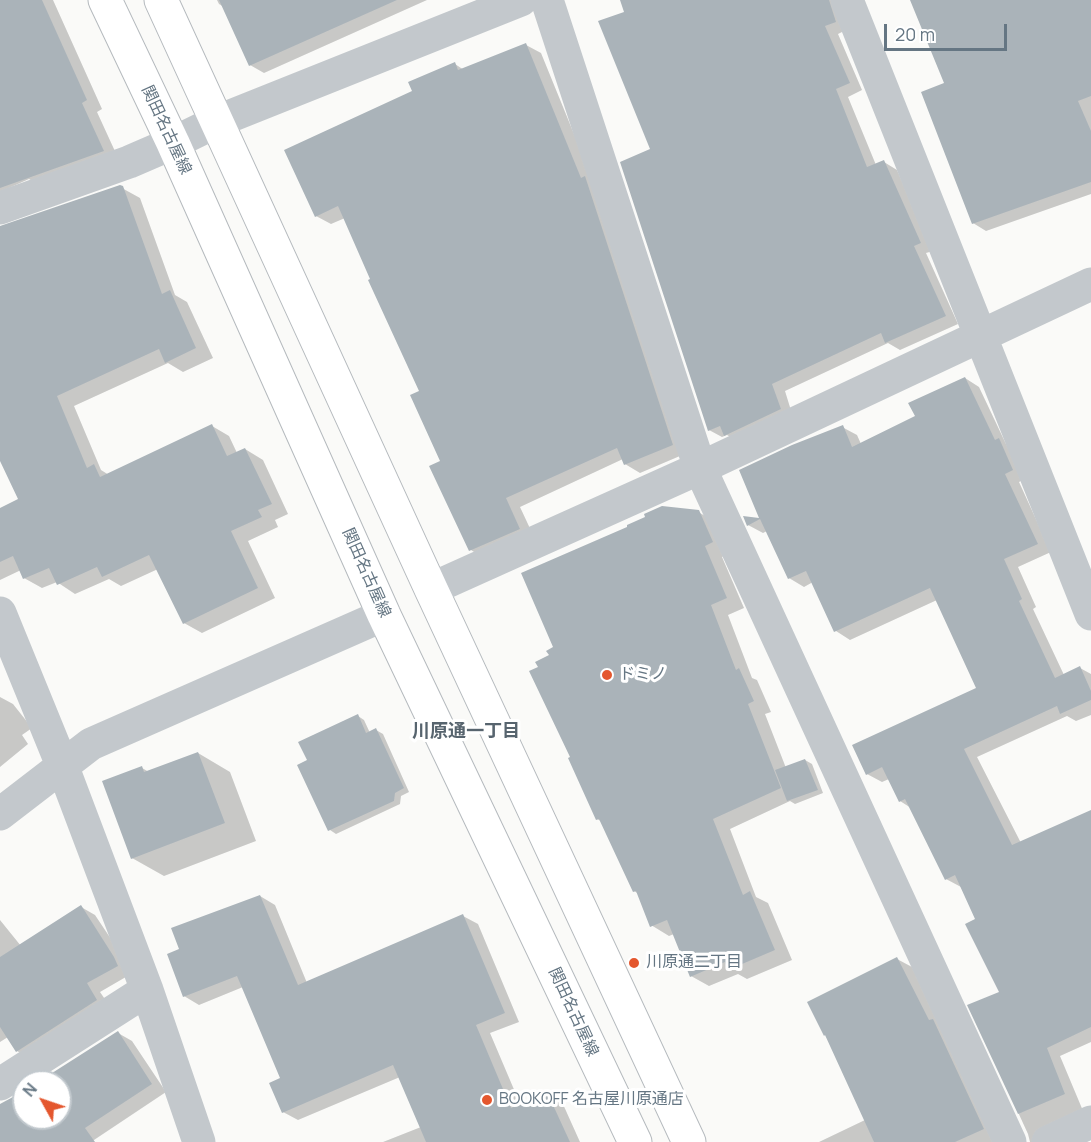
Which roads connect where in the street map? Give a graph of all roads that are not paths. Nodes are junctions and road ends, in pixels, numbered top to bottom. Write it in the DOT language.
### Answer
graph roads {
  1 [pos="105,0"];
  2 [pos="161,0"];
  3 [pos="521,0"];
  4 [pos="548,0"];
  5 [pos="847,0"];
  6 [pos="218,121"];
  7 [pos="173,143"];
  8 [pos="0,208"];
  9 [pos="1091,284"];
  10 [pos="981,335"];
  11 [pos="700,468"];
  12 [pos="431,589"];
  13 [pos="0,613"];
  14 [pos="1091,614"];
  15 [pos="384,615"];
  16 [pos="62,765"];
  17 [pos="0,814"];
  18 [pos="147,990"];
  19 [pos="0,1084"];
  20 [pos="1091,1122"];
  21 [pos="199,1142"];
  22 [pos="635,1142"];
  23 [pos="689,1142"];
  24 [pos="1010,1142"];
  25 [pos="1048,1142"];
  1 -- 7 [label="main road, 関田名古屋線"];
  2 -- 6 [label="main road"];
  3 -- 6 [label="street"];
  4 -- 11 [label="street"];
  5 -- 10 [label="street"];
  6 -- 7 [label="street"];
  6 -- 12 [label="main road"];
  7 -- 8 [label="street"];
  7 -- 15 [label="main road, 関田名古屋線"];
  9 -- 10 [label="street"];
  10 -- 11 [label="street"];
  10 -- 14 [label="street"];
  11 -- 12 [label="street"];
  11 -- 24 [label="street"];
  12 -- 23 [label="main road"];
  13 -- 16 [label="street"];
  15 -- 16 [label="street"];
  15 -- 22 [label="main road, 関田名古屋線"];
  16 -- 17 [label="street"];
  16 -- 18 [label="street"];
  18 -- 19 [label="street"];
  18 -- 21 [label="street"];
  20 -- 25 [label="street"];
}
